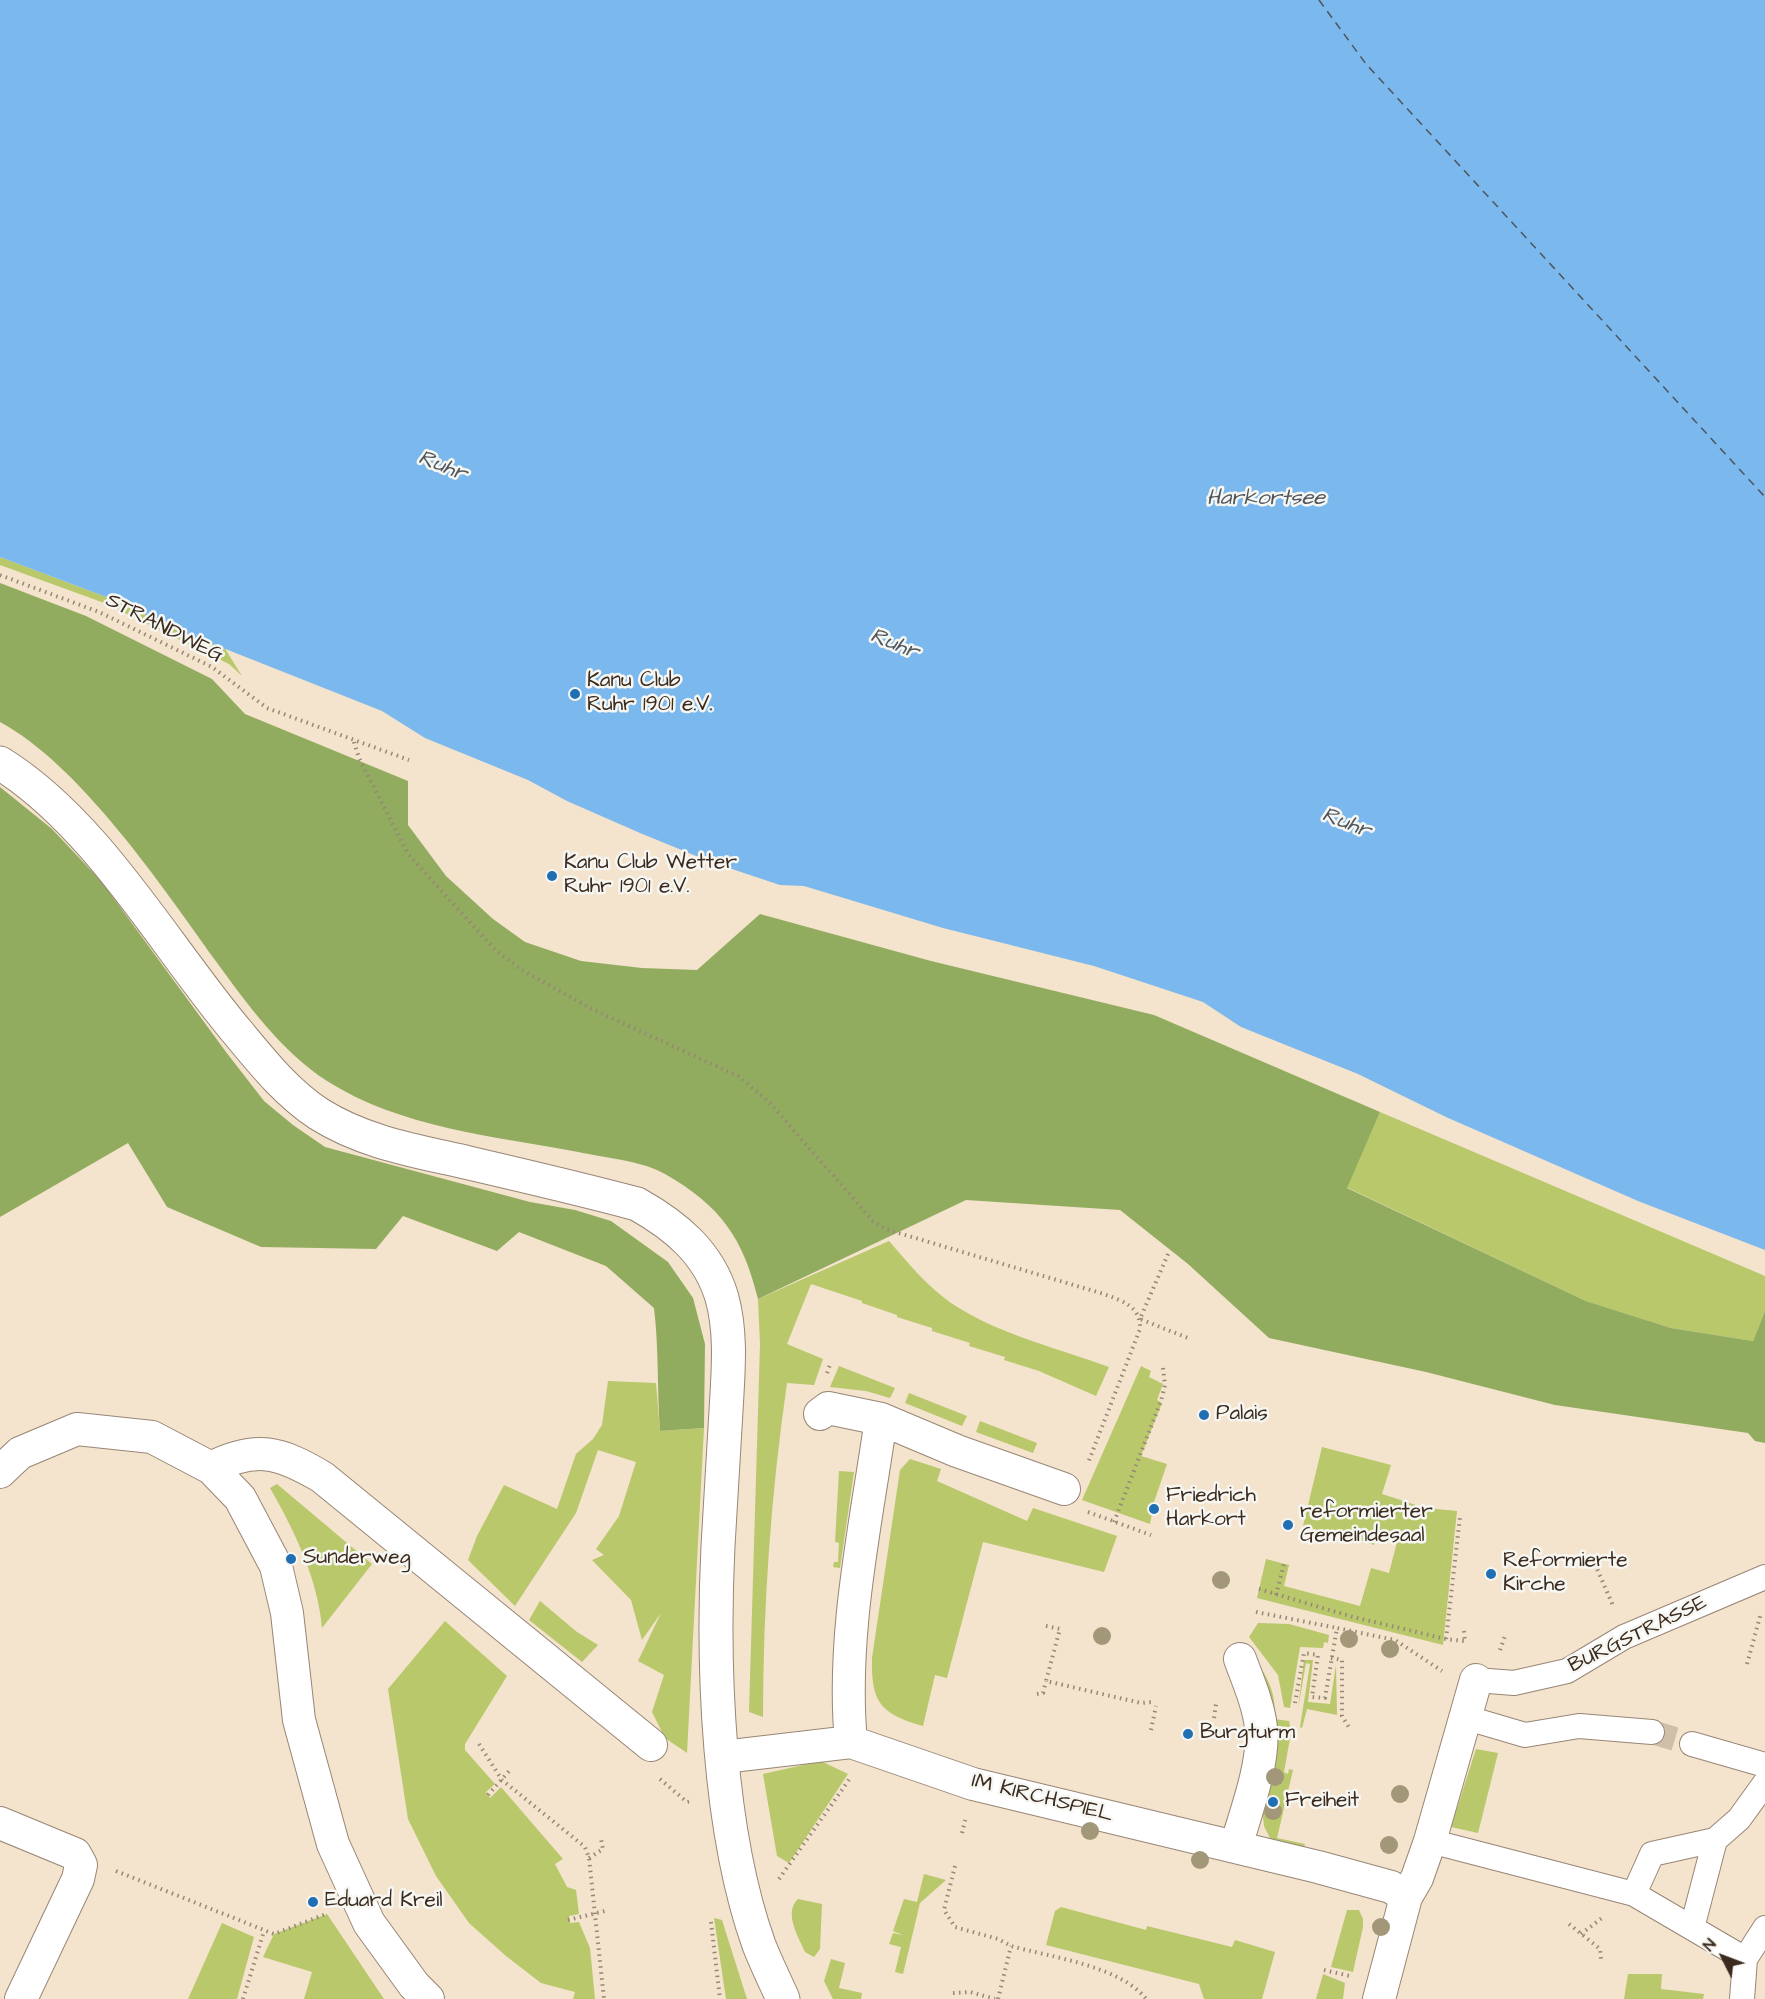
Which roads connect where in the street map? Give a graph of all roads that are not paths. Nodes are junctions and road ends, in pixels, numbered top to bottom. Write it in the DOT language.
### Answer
graph roads {
  1 [pos="0,763"];
  2 [pos="820,1414"];
  3 [pos="881,1419"];
  4 [pos="211,1468"];
  5 [pos="0,1472"];
  6 [pos="1064,1489"];
  7 [pos="1765,1577"];
  8 [pos="1240,1659"];
  9 [pos="1476,1680"];
  10 [pos="1464,1718"];
  11 [pos="1652,1732"];
  12 [pos="1692,1744"];
  13 [pos="651,1745"];
  14 [pos="862,1745"];
  15 [pos="723,1757"];
  16 [pos="1765,1765"];
  17 [pos="1765,1783"];
  18 [pos="0,1823"];
  19 [pos="1715,1840"];
  20 [pos="1430,1841"];
  21 [pos="1236,1846"];
  22 [pos="1634,1894"];
  23 [pos="1406,1897"];
  24 [pos="1692,1928"];
  25 [pos="1765,1928"];
  26 [pos="1745,1959"];
  27 [pos="21,1999"];
  28 [pos="428,1999"];
  29 [pos="783,1999"];
  30 [pos="1379,1999"];
  31 [pos="1742,1999"];
  1 -- 15 [label="main road"];
  2 -- 3 [label="street"];
  3 -- 6 [label="street"];
  3 -- 14 [label="street"];
  4 -- 5 [label="street"];
  4 -- 13 [label="street"];
  4 -- 28 [label="street"];
  7 -- 9 [label="street, BURGSTRASSE"];
  8 -- 21 [label="street"];
  9 -- 10 [label="street"];
  10 -- 11 [label="street"];
  10 -- 20 [label="street"];
  12 -- 16 [label="street"];
  14 -- 15 [label="street, IM KIRCHSPIEL"];
  14 -- 21 [label="street, IM KIRCHSPIEL"];
  15 -- 29 [label="main road"];
  17 -- 19 [label="street"];
  18 -- 27 [label="street"];
  19 -- 22 [label="street"];
  19 -- 24 [label="street"];
  20 -- 22 [label="street"];
  20 -- 23 [label="street"];
  21 -- 23 [label="street, IM KIRCHSPIEL"];
  22 -- 24 [label="street"];
  23 -- 30 [label="street"];
  24 -- 26 [label="street"];
  25 -- 26 [label="street"];
  26 -- 31 [label="street"];
}
